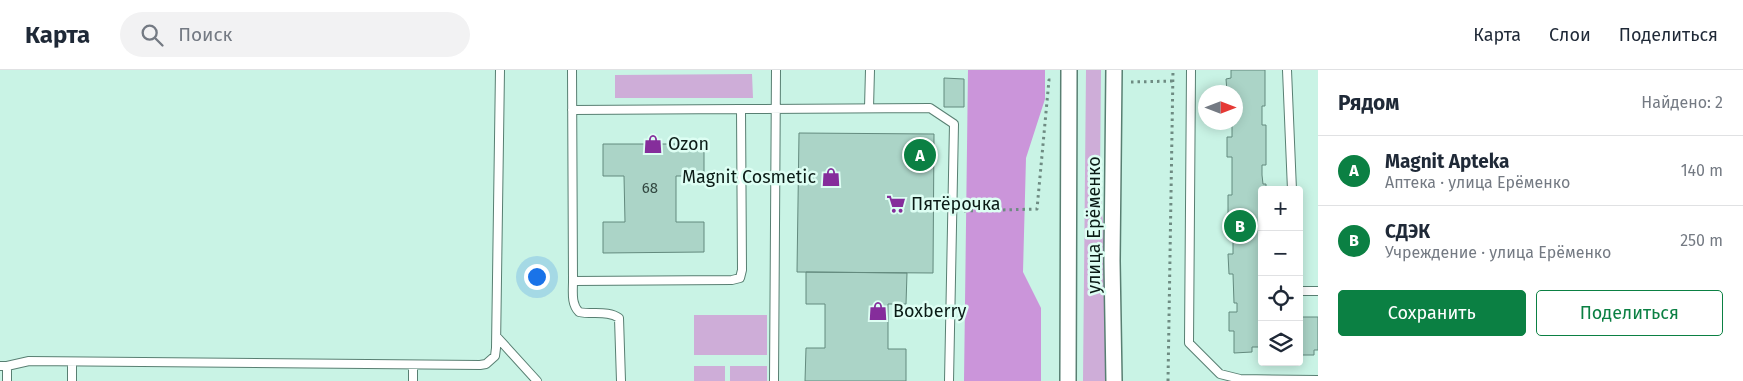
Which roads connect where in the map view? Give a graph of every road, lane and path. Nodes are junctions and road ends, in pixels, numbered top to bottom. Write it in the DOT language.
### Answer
graph roads {
  1 [pos="500,70"];
  2 [pos="572,70"];
  3 [pos="776,70"];
  4 [pos="870,70"];
  5 [pos="1069,70"];
  6 [pos="1114,70"];
  7 [pos="1173,70"];
  8 [pos="1191,70"];
  9 [pos="1288,70"];
  10 [pos="869,108"];
  11 [pos="741,109"];
  12 [pos="776,109"];
  13 [pos="572,110"];
  14 [pos="1292,186"];
  15 [pos="573,281"];
  16 [pos="1303,291"];
  17 [pos="1318,291"];
  18 [pos="496,337"];
  19 [pos="72,362"];
  20 [pos="413,365"];
  21 [pos="4,366"];
  22 [pos="1318,380"];
  23 [pos="7,381"];
  24 [pos="72,381"];
  25 [pos="413,381"];
  26 [pos="537,381"];
  27 [pos="621,381"];
  28 [pos="774,381"];
  29 [pos="949,381"];
  30 [pos="1068,381"];
  31 [pos="1114,381"];
  32 [pos="1168,381"];
  1 -- 18 [label="lane"];
  2 -- 13 [label="lane"];
  3 -- 12 [label="lane"];
  4 -- 10 [label="lane"];
  5 -- 30 [label="street, улица Ерёменко"];
  6 -- 31 [label="street, улица Ерёменко"];
  7 -- 32 [label="path"];
  8 -- 22 [label="lane"];
  9 -- 14 [label="lane"];
  10 -- 12 [label="lane"];
  10 -- 29 [label="lane"];
  11 -- 12 [label="lane"];
  11 -- 13 [label="lane"];
  11 -- 15 [label="lane"];
  12 -- 28 [label="lane"];
  13 -- 15 [label="lane"];
  15 -- 27 [label="lane"];
  16 -- 17 [label="lane"];
  18 -- 20 [label="lane"];
  18 -- 26 [label="lane"];
  19 -- 20 [label="lane"];
  19 -- 21 [label="lane"];
  19 -- 24 [label="lane"];
  20 -- 25 [label="lane"];
  21 -- 23 [label="lane"];
}
